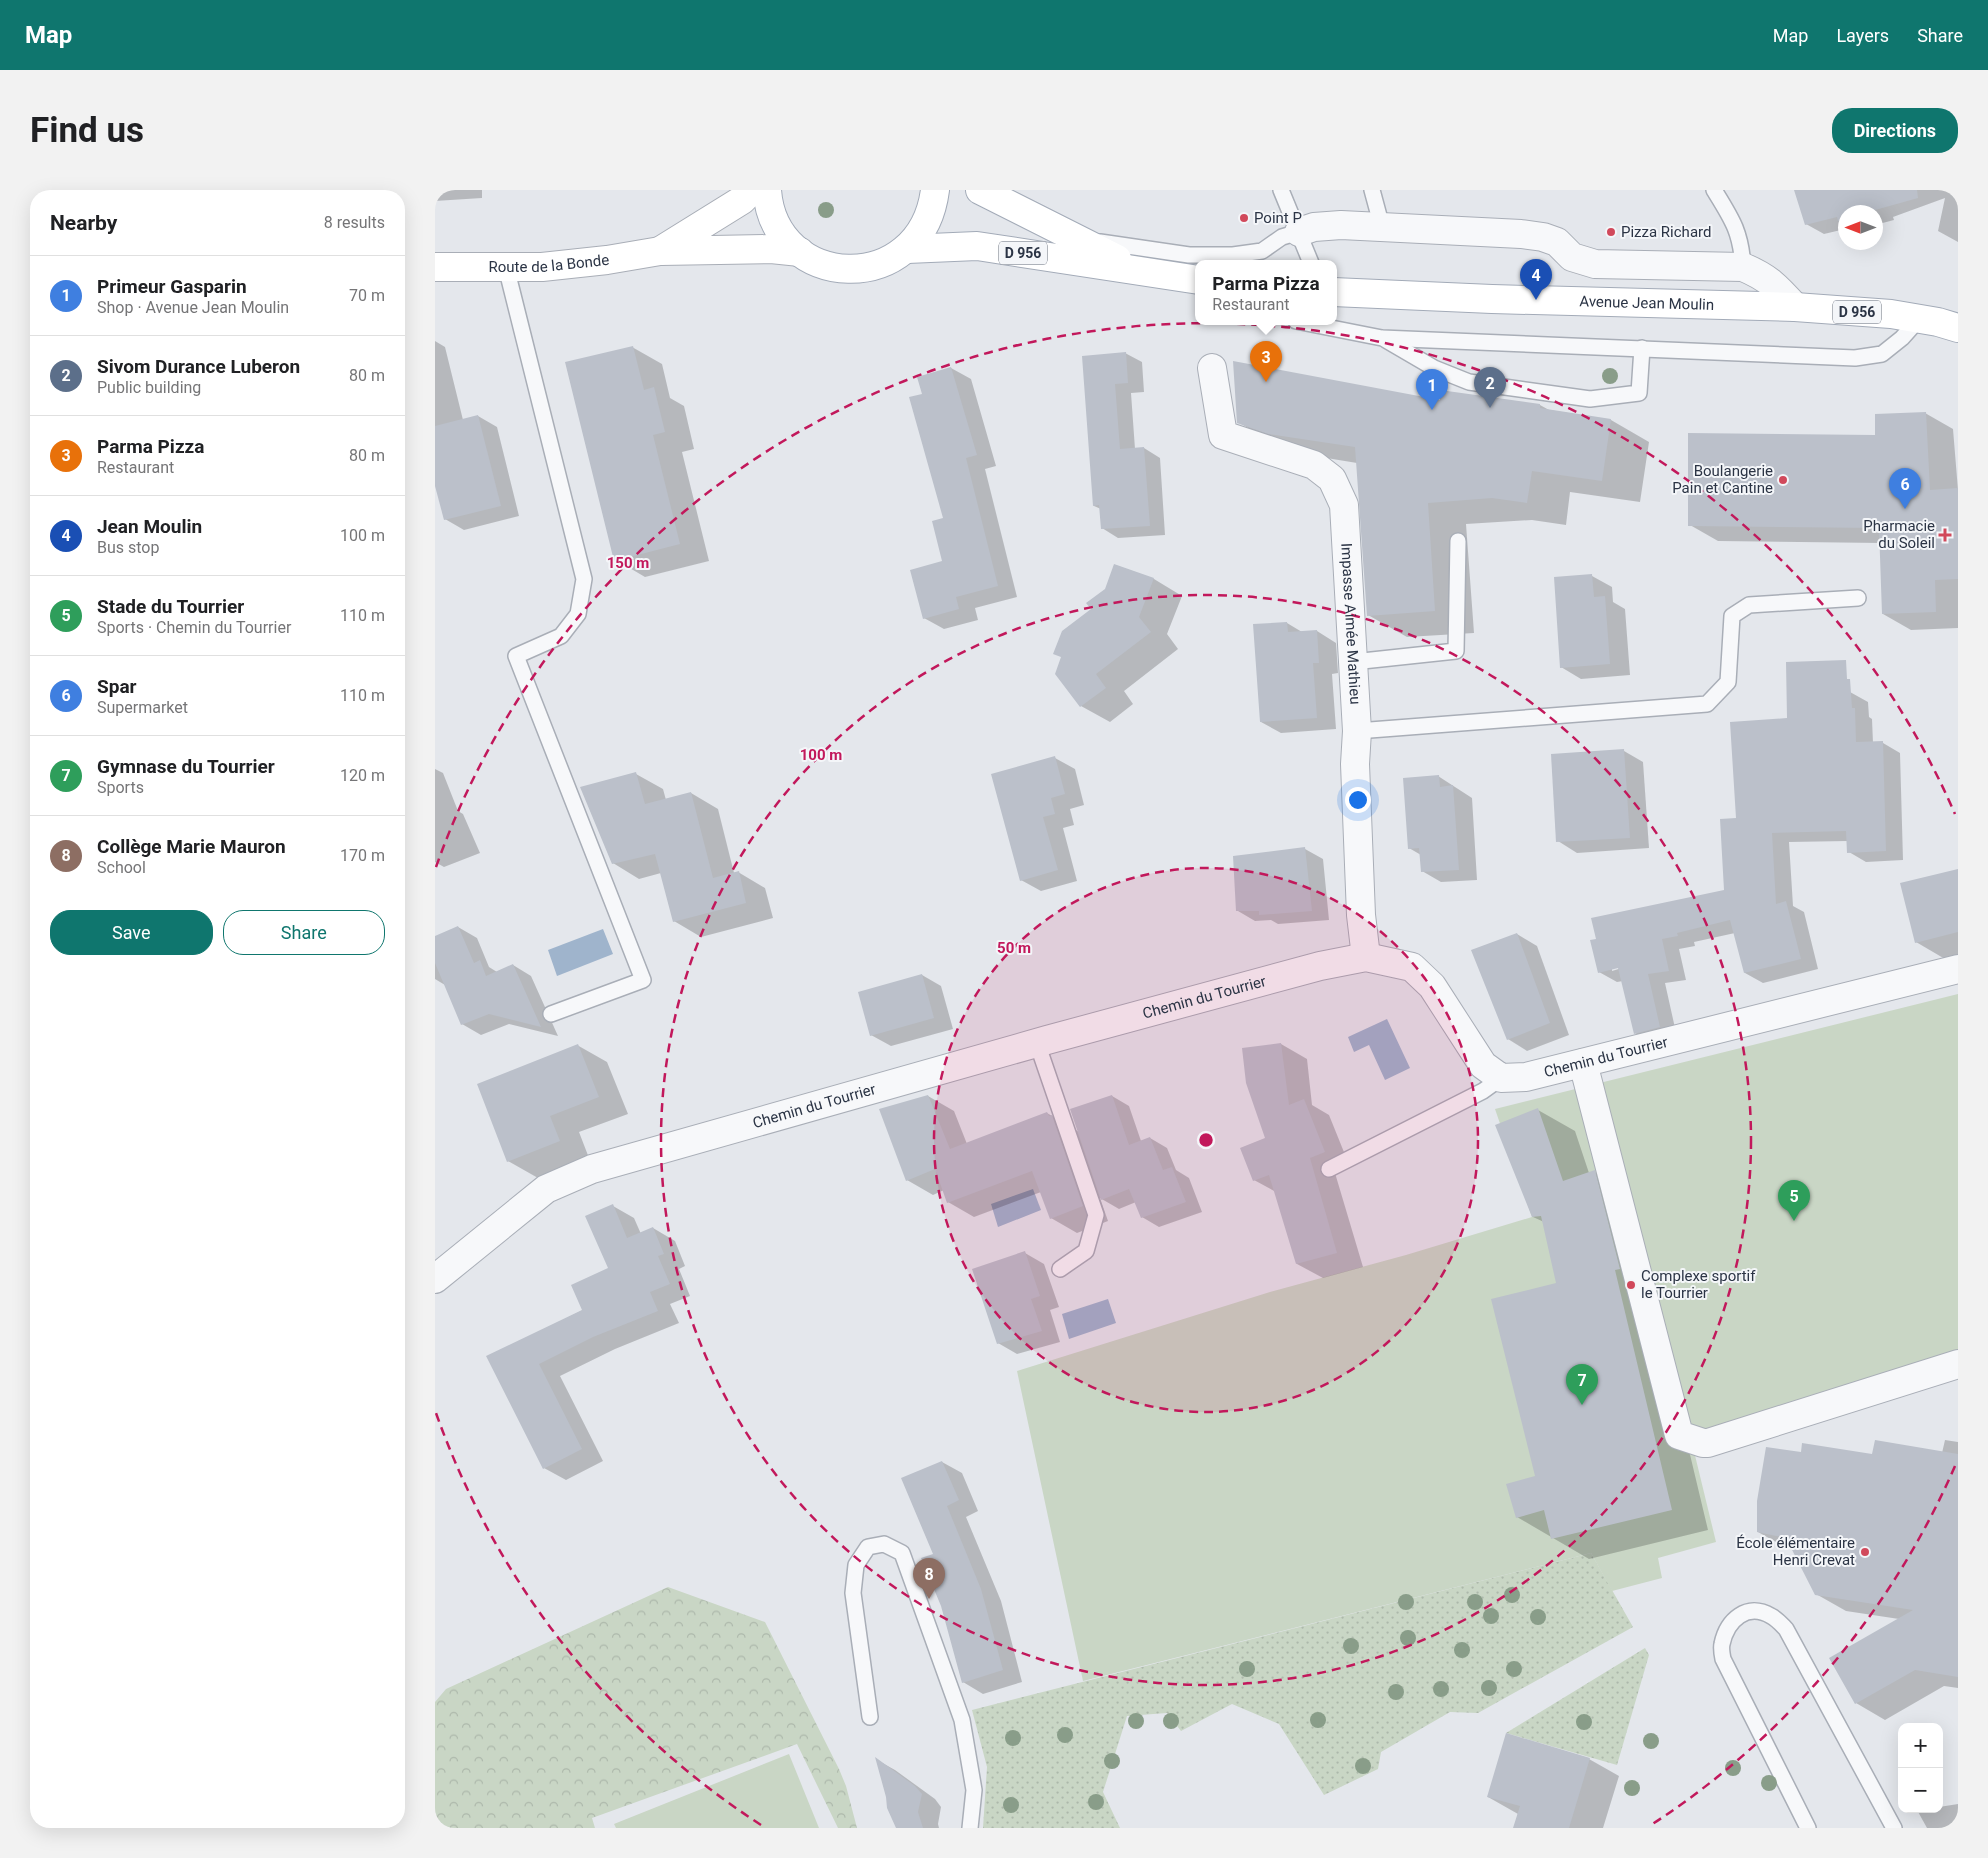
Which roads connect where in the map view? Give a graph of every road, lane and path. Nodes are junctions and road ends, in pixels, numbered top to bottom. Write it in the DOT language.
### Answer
graph roads {
  1 [pos="752,190"];
  2 [pos="767,190"];
  3 [pos="935,190"];
  4 [pos="980,190"];
  5 [pos="1281,190"];
  6 [pos="1372,190"];
  7 [pos="1714,190"];
  8 [pos="1382,227"];
  9 [pos="1299,232"];
  10 [pos="1074,238"];
  11 [pos="907,249"];
  12 [pos="661,251"];
  13 [pos="800,252"];
  14 [pos="1310,260"];
  15 [pos="435,267"];
  16 [pos="506,267"];
  17 [pos="1743,267"];
  18 [pos="1138,269"];
  19 [pos="1195,279"];
  20 [pos="1337,292"];
  21 [pos="1795,307"];
  22 [pos="1919,319"];
  23 [pos="1316,325"];
  24 [pos="1958,328"];
  25 [pos="1382,338"];
  26 [pos="1642,348"];
  27 [pos="1212,368"];
  28 [pos="1458,541"];
  29 [pos="1858,598"];
  30 [pos="1353,662"];
  31 [pos="1357,732"];
  32 [pos="1366,957"];
  33 [pos="1958,969"];
  34 [pos="551,1014"];
  35 [pos="1037,1043"];
  36 [pos="1583,1063"];
  37 [pos="1501,1078"];
  38 [pos="1329,1169"];
  39 [pos="1060,1269"];
  40 [pos="435,1279"];
  41 [pos="1958,1364"];
  42 [pos="870,1717"];
  43 [pos="970,1828"];
  44 [pos="1809,1828"];
  45 [pos="1894,1828"];
  1 -- 12 [label="main road, Route de la Bonde"];
  2 -- 13 [label="main road"];
  3 -- 11 [label="main road"];
  4 -- 10 [label="main road, D 956"];
  5 -- 9 [label="lane"];
  6 -- 8 [label="lane"];
  7 -- 17 [label="lane"];
  8 -- 9 [label="street"];
  8 -- 17 [label="street"];
  9 -- 10 [label="lane"];
  9 -- 14 [label="lane"];
  10 -- 18 [label="main road, D 956"];
  11 -- 13 [label="main road"];
  11 -- 18 [label="main road, D 956"];
  12 -- 13 [label="main road, Route de la Bonde"];
  12 -- 16 [label="main road, Route de la Bonde"];
  15 -- 16 [label="main road, Route de la Bonde"];
  16 -- 34 [label="lane"];
  17 -- 21 [label="street"];
  18 -- 19 [label="main road, D 956"];
  20 -- 21 [label="main road, Avenue Jean Moulin / D 956"];
  21 -- 22 [label="main road, Avenue Jean Moulin / D 956"];
  22 -- 24 [label="main road, Avenue Jean Moulin / D 956"];
  22 -- 26 [label="lane"];
  23 -- 25 [label="lane"];
  25 -- 26 [label="lane"];
  25 -- 26 [label="lane"];
  27 -- 30 [label="street, Impasse Aimée Mathieu"];
  28 -- 30 [label="lane"];
  29 -- 31 [label="lane"];
  30 -- 31 [label="street, Impasse Aimée Mathieu"];
  31 -- 32 [label="street, Impasse Aimée Mathieu"];
  32 -- 35 [label="street, Chemin du Tourrier"];
  32 -- 37 [label="street, Chemin du Tourrier"];
  33 -- 36 [label="street, Chemin du Tourrier"];
  35 -- 39 [label="lane"];
  35 -- 40 [label="street, Chemin du Tourrier"];
  36 -- 37 [label="street, Chemin du Tourrier"];
  36 -- 41 [label="street"];
  37 -- 38 [label="lane"];
  42 -- 43 [label="lane"];
  44 -- 45 [label="lane"];
}
